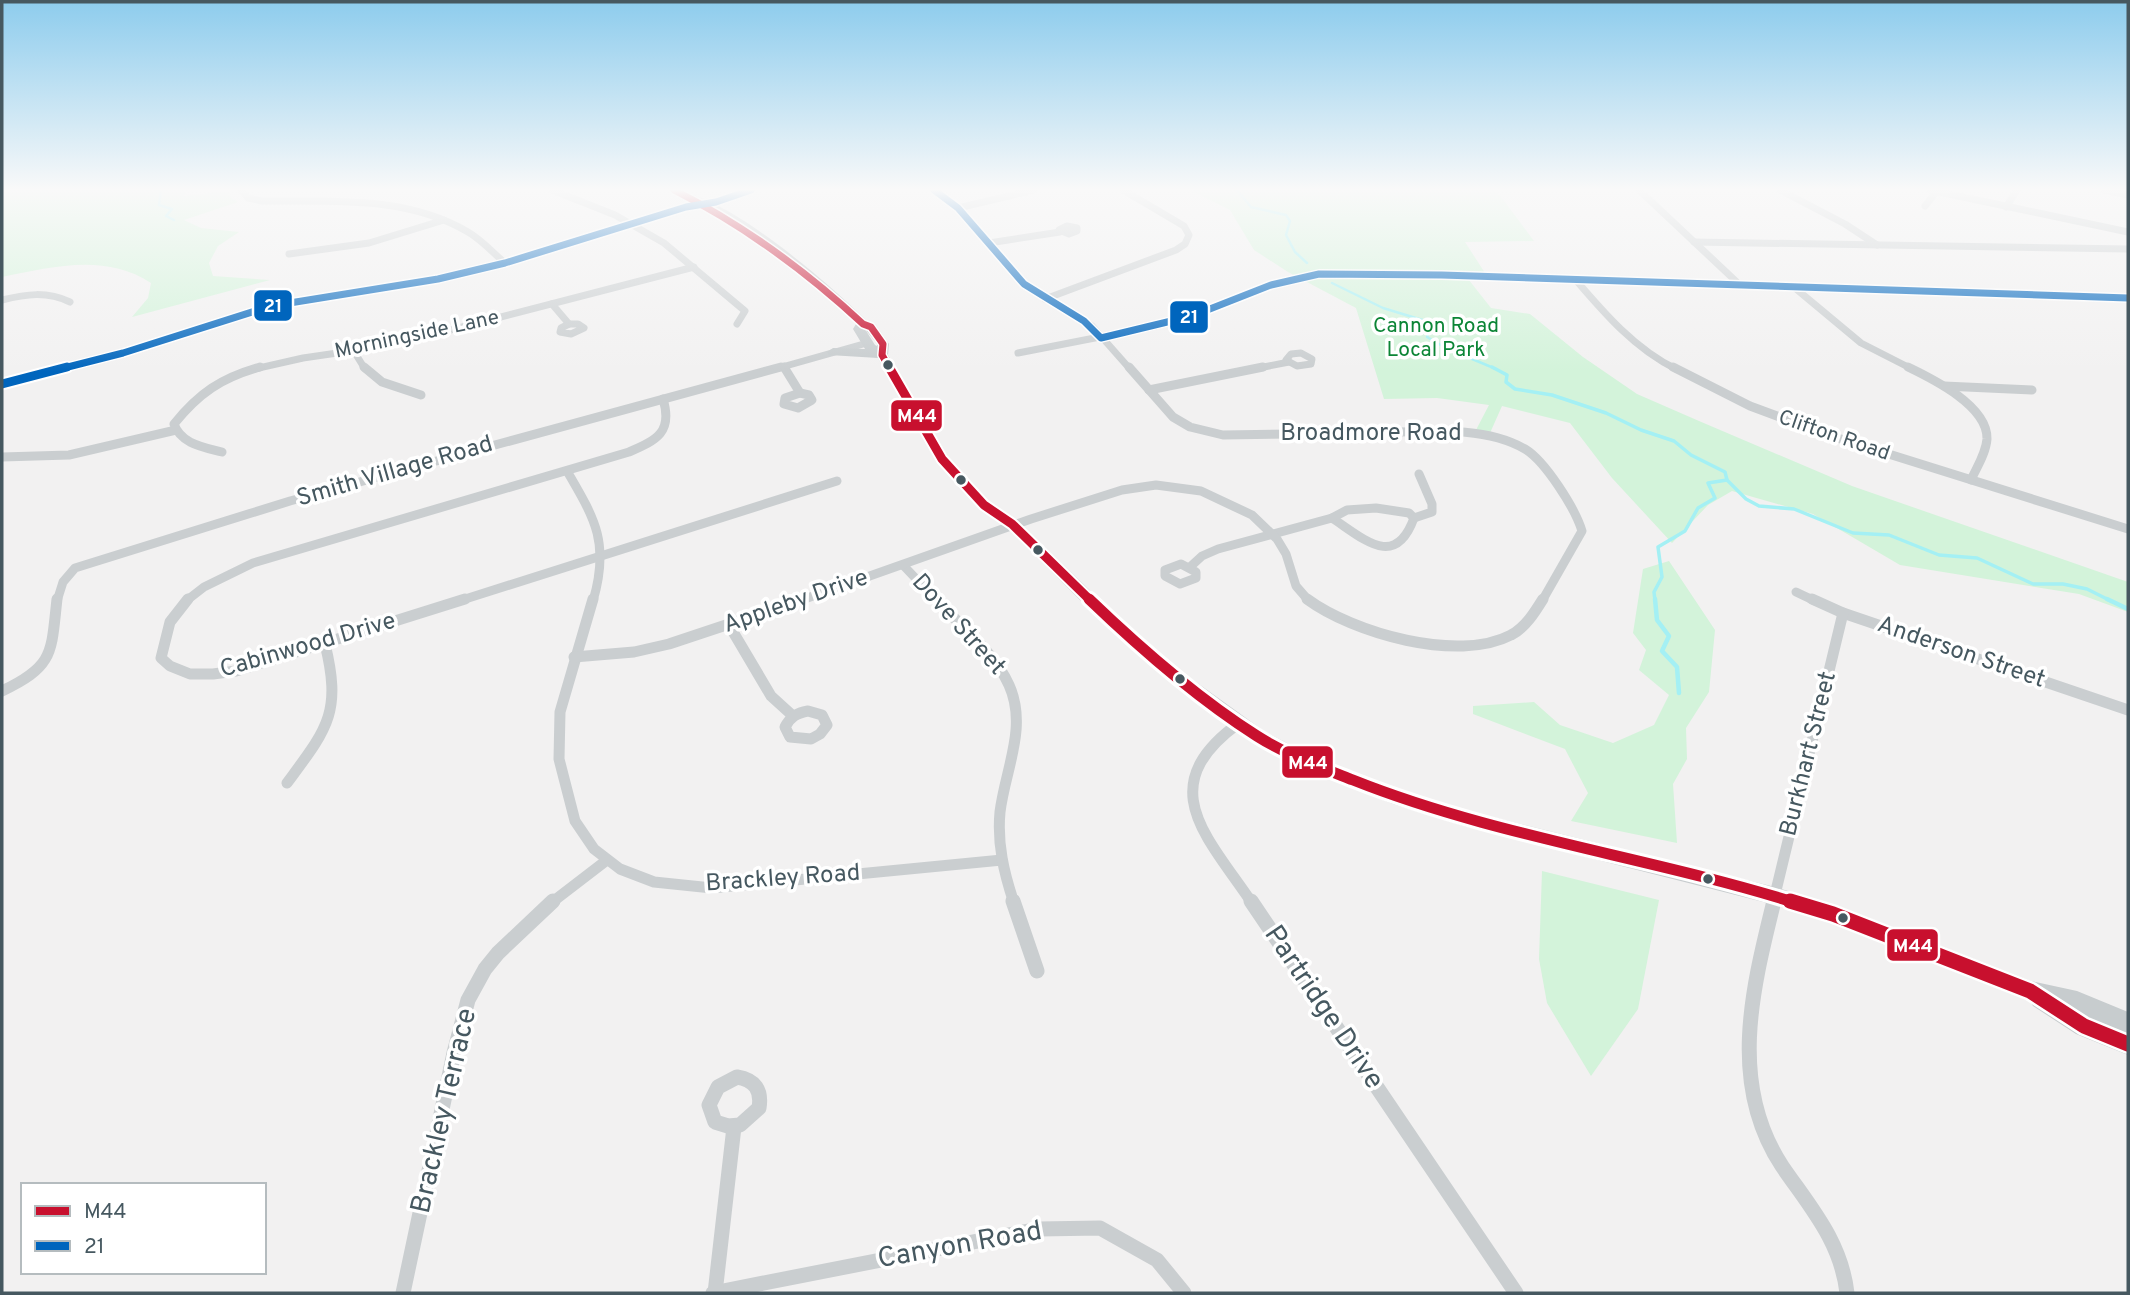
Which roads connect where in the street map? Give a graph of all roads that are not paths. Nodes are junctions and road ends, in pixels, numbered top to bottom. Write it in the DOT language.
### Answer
graph roads {
  1 [pos="315,250"];
  2 [pos="489,250"];
  3 [pos="548,250"];
  4 [pos="673,250"];
  5 [pos="777,250"];
  6 [pos="995,250"];
  7 [pos="1175,250"];
  8 [pos="1703,250"];
  9 [pos="289,254"];
  10 [pos="505,264"];
  11 [pos="694,267"];
  12 [pos="1575,279"];
  13 [pos="1741,286"];
  14 [pos="1795,288"];
  15 [pos="2128,298"];
  16 [pos="1045,299"];
  17 [pos="2,300"];
  18 [pos="70,302"];
  19 [pos="552,304"];
  20 [pos="569,324"];
  21 [pos="737,324"];
  22 [pos="863,324"];
  23 [pos="1101,338"];
  24 [pos="867,343"];
  25 [pos="833,352"];
  26 [pos="355,353"];
  27 [pos="1018,353"];
  28 [pos="882,355"];
  29 [pos="1289,362"];
  30 [pos="784,367"];
  31 [pos="2,384"];
  32 [pos="1944,386"];
  33 [pos="1149,390"];
  34 [pos="2032,390"];
  35 [pos="800,393"];
  36 [pos="421,395"];
  37 [pos="663,399"];
  38 [pos="176,430"];
  39 [pos="222,452"];
  40 [pos="2,457"];
  41 [pos="567,471"];
  42 [pos="1419,474"];
  43 [pos="1971,480"];
  44 [pos="837,481"];
  45 [pos="1332,518"];
  46 [pos="1414,518"];
  47 [pos="1012,524"];
  48 [pos="2128,529"];
  49 [pos="1272,533"];
  50 [pos="601,554"];
  51 [pos="902,565"];
  52 [pos="1190,567"];
  53 [pos="1796,592"];
  54 [pos="1843,613"];
  55 [pos="729,625"];
  56 [pos="325,644"];
  57 [pos="574,657"];
  58 [pos="2,691"];
  59 [pos="2128,710"];
  60 [pos="793,716"];
  61 [pos="1239,723"];
  62 [pos="287,783"];
  63 [pos="607,860"];
  64 [pos="1002,860"];
  65 [pos="1775,896"];
  66 [pos="1037,971"];
  67 [pos="2030,991"];
  68 [pos="2128,1023"];
  69 [pos="2128,1044"];
  70 [pos="734,1127"];
  71 [pos="403,1293"];
  72 [pos="714,1293"];
  73 [pos="1184,1293"];
  74 [pos="1516,1293"];
  75 [pos="1847,1293"];
  1 -- 9 [label="street"];
  2 -- 10 [label="street"];
  3 -- 10 [label="street"];
  4 -- 11 [label="street"];
  5 -- 22 [label="main road"];
  6 -- 16 [label="street, Broadmore Road"];
  7 -- 16 [label="street"];
  8 -- 13 [label="street"];
  10 -- 31 [label="street"];
  11 -- 19 [label="street, Morningside Lane"];
  11 -- 21 [label="street"];
  12 -- 13 [label="street"];
  12 -- 23 [label="street"];
  12 -- 43 [label="street, Clifton Road"];
  13 -- 14 [label="street"];
  14 -- 15 [label="street"];
  14 -- 32 [label="street"];
  16 -- 23 [label="street, Broadmore Road"];
  17 -- 18 [label="street"];
  19 -- 20 [label="street"];
  19 -- 26 [label="street, Morningside Lane"];
  22 -- 24 [label="main road"];
  22 -- 28 [label="main road"];
  23 -- 27 [label="street"];
  23 -- 33 [label="street, Broadmore Road"];
  24 -- 25 [label="street, Smith Village Road"];
  24 -- 28 [label="main road"];
  25 -- 28 [label="main road"];
  25 -- 30 [label="street, Smith Village Road"];
  26 -- 36 [label="street"];
  26 -- 38 [label="street, Morningside Lane"];
  28 -- 47 [label="main road"];
  29 -- 33 [label="street"];
  30 -- 35 [label="street"];
  30 -- 37 [label="street, Smith Village Road"];
  32 -- 34 [label="street"];
  32 -- 43 [label="street"];
  33 -- 49 [label="street, Broadmore Road"];
  37 -- 41 [label="street, Cabinwood Drive"];
  37 -- 58 [label="street, Smith Village Road"];
  38 -- 39 [label="street"];
  38 -- 40 [label="street"];
  41 -- 50 [label="street, Brackley Road"];
  41 -- 56 [label="street, Cabinwood Drive"];
  42 -- 46 [label="street"];
  43 -- 48 [label="street, Clifton Road"];
  44 -- 50 [label="street, Cabinwood Drive"];
  45 -- 46 [label="street"];
  45 -- 46 [label="street"];
  45 -- 49 [label="street"];
  47 -- 49 [label="street, Broadmore Road"];
  47 -- 51 [label="street, Appleby Drive"];
  47 -- 61 [label="main road"];
  49 -- 52 [label="street"];
  50 -- 56 [label="street, Cabinwood Drive"];
  50 -- 57 [label="street, Brackley Road"];
  51 -- 55 [label="street, Appleby Drive"];
  51 -- 64 [label="street, Dove Street"];
  53 -- 54 [label="street, Anderson Street"];
  54 -- 59 [label="street, Anderson Street"];
  54 -- 65 [label="street, Burkhart Street"];
  55 -- 57 [label="street, Appleby Drive"];
  55 -- 60 [label="street"];
  56 -- 62 [label="street"];
  57 -- 63 [label="street, Brackley Road"];
  61 -- 65 [label="main road"];
  61 -- 74 [label="street, Partridge Drive"];
  63 -- 64 [label="street, Brackley Road"];
  63 -- 71 [label="street, Brackley Terrace"];
  64 -- 66 [label="street, Dove Street"];
  65 -- 67 [label="main road"];
  65 -- 75 [label="street, Burkhart Street"];
  67 -- 68 [label="main road"];
  67 -- 69 [label="main road"];
  70 -- 72 [label="street"];
  72 -- 73 [label="street, Canyon Road"];
}
